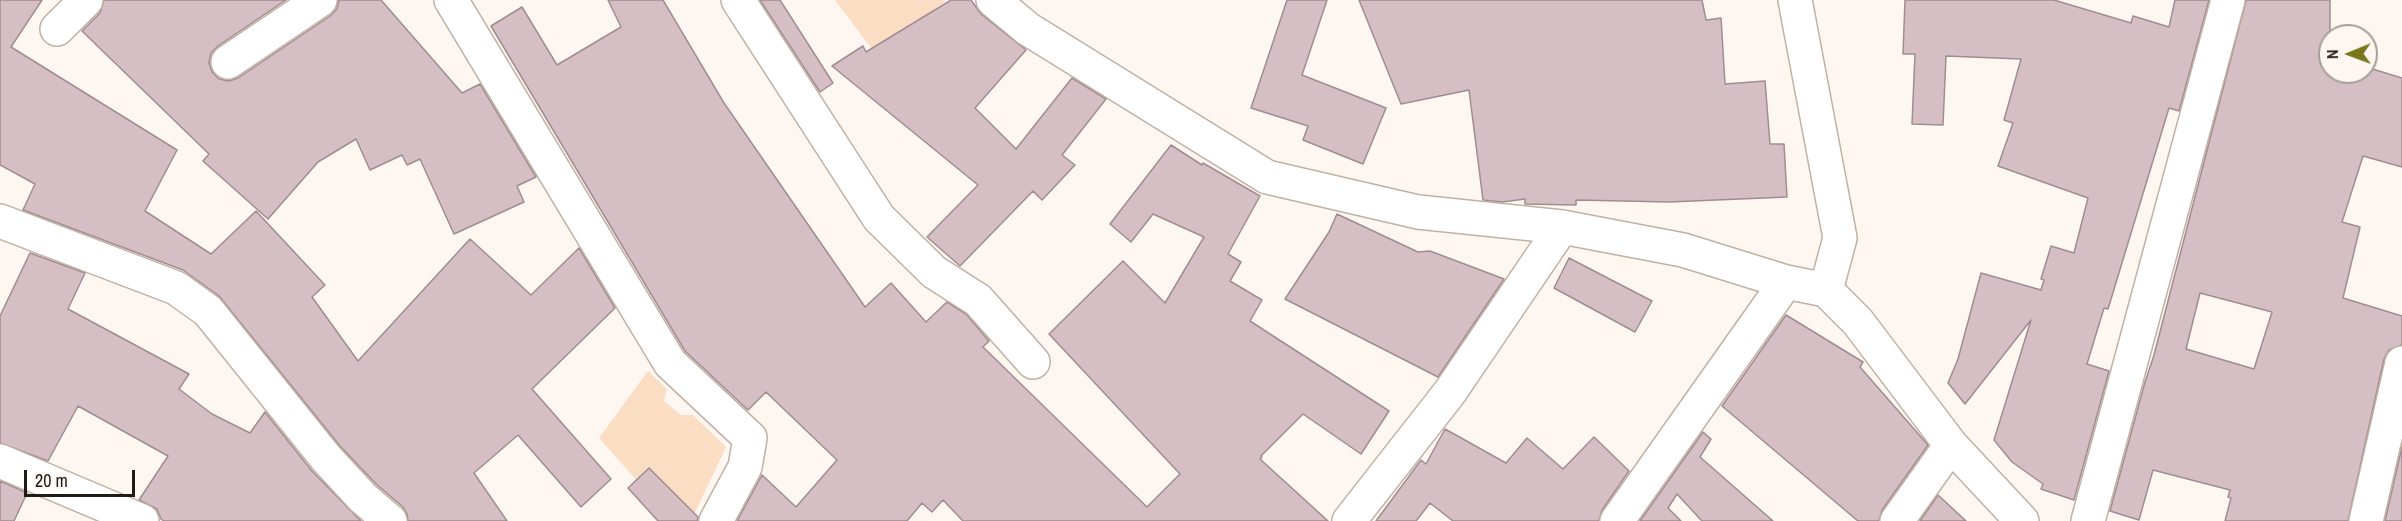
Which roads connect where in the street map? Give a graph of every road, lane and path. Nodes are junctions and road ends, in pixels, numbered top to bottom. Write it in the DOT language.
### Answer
graph roads {
  1 [pos="86,0"];
  2 [pos="320,0"];
  3 [pos="451,0"];
  4 [pos="738,0"];
  5 [pos="993,0"];
  6 [pos="1795,0"];
  7 [pos="2228,0"];
  8 [pos="57,29"];
  9 [pos="228,62"];
  10 [pos="0,221"];
  11 [pos="1562,227"];
  12 [pos="1786,282"];
  13 [pos="1826,290"];
  14 [pos="1033,362"];
  15 [pos="2402,363"];
  16 [pos="1951,445"];
  17 [pos="0,461"];
  18 [pos="142,521"];
  19 [pos="390,521"];
  20 [pos="716,521"];
  21 [pos="1349,521"];
  22 [pos="1617,521"];
  23 [pos="1897,521"];
  24 [pos="2022,521"];
  25 [pos="2088,521"];
  26 [pos="2366,521"];
  1 -- 8 [label="street"];
  2 -- 9 [label="street"];
  3 -- 20 [label="street"];
  4 -- 14 [label="street"];
  5 -- 11 [label="street"];
  6 -- 13 [label="street"];
  7 -- 25 [label="street"];
  10 -- 19 [label="street"];
  11 -- 12 [label="street"];
  11 -- 21 [label="street"];
  12 -- 13 [label="street"];
  12 -- 22 [label="street"];
  13 -- 16 [label="street"];
  15 -- 26 [label="street"];
  16 -- 23 [label="street"];
  16 -- 24 [label="street"];
  17 -- 18 [label="street"];
}
